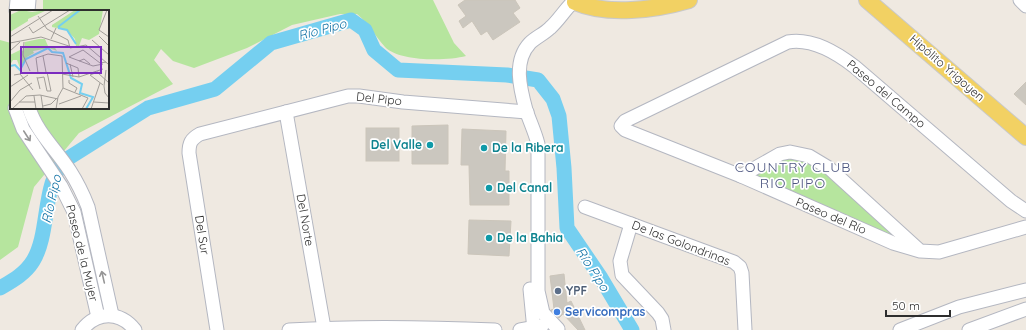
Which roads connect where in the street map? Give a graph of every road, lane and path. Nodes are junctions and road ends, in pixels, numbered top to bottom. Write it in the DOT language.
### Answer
graph roads {
  1 [pos="17,0"];
  2 [pos="29,0"];
  3 [pos="689,0"];
  4 [pos="867,0"];
  5 [pos="1020,0"];
  6 [pos="570,1"];
  7 [pos="607,1"];
  8 [pos="629,4"];
  9 [pos="1026,6"];
  10 [pos="16,10"];
  11 [pos="28,10"];
  12 [pos="15,109"];
  13 [pos="29,109"];
  14 [pos="286,112"];
  15 [pos="527,112"];
  16 [pos="621,126"];
  17 [pos="1026,137"];
  18 [pos="190,141"];
  19 [pos="741,176"];
  20 [pos="1011,201"];
  21 [pos="585,207"];
  22 [pos="1026,211"];
  23 [pos="631,224"];
  24 [pos="1026,226"];
  25 [pos="1011,230"];
  26 [pos="920,250"];
  27 [pos="534,258"];
  28 [pos="1024,291"];
  29 [pos="1026,309"];
  30 [pos="112,315"];
  31 [pos="98,317"];
  32 [pos="324,328"];
  33 [pos="342,328"];
  34 [pos="534,329"];
  35 [pos="82,330"];
  36 [pos="135,330"];
  37 [pos="217,330"];
  38 [pos="290,330"];
  39 [pos="495,330"];
  40 [pos="520,330"];
  41 [pos="558,330"];
  42 [pos="664,330"];
  43 [pos="745,330"];
  44 [pos="900,330"];
  45 [pos="971,330"];
  1 -- 10 [label="street"];
  2 -- 11 [label="street"];
  3 -- 8 [label="main road"];
  4 -- 17 [label="main road, Hipólito Yrigoyen"];
  5 -- 9 [label="street"];
  6 -- 8 [label="main road"];
  6 -- 15 [label="street"];
  7 -- 8 [label="main road"];
  12 -- 31 [label="street, Paseo de la Mujer, one-way"];
  30 -- 13 [label="street, Paseo de la Mujer, one-way"];
  14 -- 15 [label="street, Del Pipo"];
  14 -- 18 [label="street, Del Pipo"];
  14 -- 32 [label="street, Del Norte"];
  15 -- 27 [label="street"];
  16 -- 19 [label="street, Paseo del Río"];
  16 -- 20 [label="street, Paseo del Campo"];
  18 -- 37 [label="street, Del Sur"];
  19 -- 26 [label="street, Paseo del Río"];
  19 -- 26 [label="street"];
  20 -- 22 [label="street, Paseo del Campo"];
  20 -- 25 [label="street"];
  21 -- 23 [label="street, De las Golondrinas"];
  23 -- 42 [label="street"];
  23 -- 43 [label="street, De las Golondrinas"];
  24 -- 25 [label="street, Paseo del Río"];
  25 -- 26 [label="street, Paseo del Río"];
  27 -- 34 [label="street"];
  27 -- 41 [label="street"];
  28 -- 44 [label="street"];
  29 -- 45 [label="street"];
  30 -- 31 [label="street"];
  30 -- 36 [label="street"];
  31 -- 35 [label="street"];
  32 -- 33 [label="street"];
  32 -- 38 [label="street"];
  33 -- 39 [label="street"];
  34 -- 40 [label="street"];
  34 -- 41 [label="street"];
}
